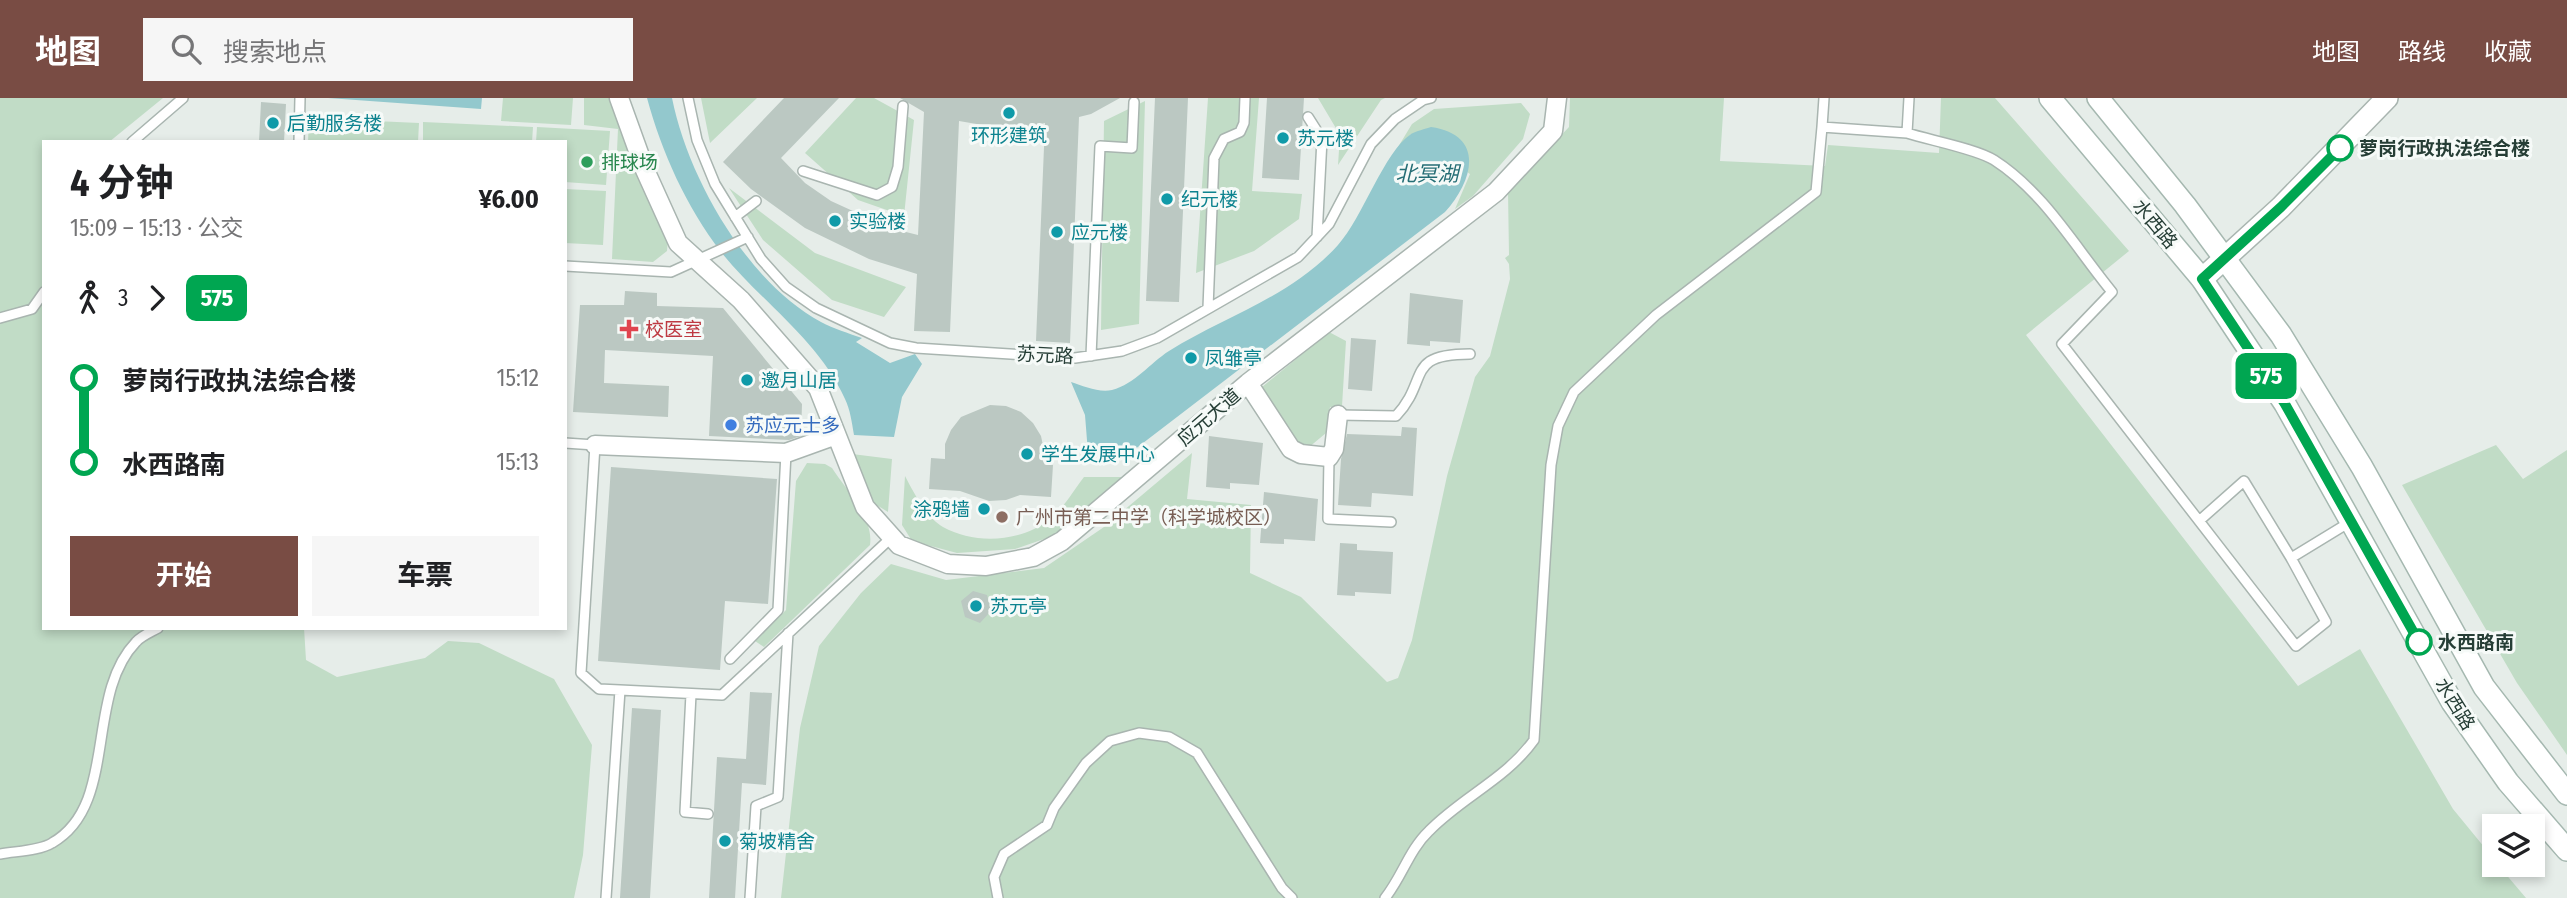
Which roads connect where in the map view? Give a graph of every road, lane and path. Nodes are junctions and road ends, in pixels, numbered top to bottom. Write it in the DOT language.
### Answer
graph roads {
  1 [pos="183,98"];
  2 [pos="300,98"];
  3 [pos="619,98"];
  4 [pos="688,98"];
  5 [pos="1245,98"];
  6 [pos="1431,98"];
  7 [pos="1557,98"];
  8 [pos="1824,98"];
  9 [pos="1909,98"];
  10 [pos="2050,98"];
  11 [pos="2098,98"];
  12 [pos="2387,98"];
  13 [pos="1134,102"];
  14 [pos="903,106"];
  15 [pos="1308,117"];
  16 [pos="1822,127"];
  17 [pos="1907,133"];
  18 [pos="134,140"];
  19 [pos="299,140"];
  20 [pos="803,171"];
  21 [pos="756,201"];
  22 [pos="735,218"];
  23 [pos="748,237"];
  24 [pos="1317,237"];
  25 [pos="2224,256"];
  26 [pos="698,260"];
  27 [pos="567,266"];
  28 [pos="2202,279"];
  29 [pos="42,295"];
  30 [pos="1208,308"];
  31 [pos="32,309"];
  32 [pos="42,309"];
  33 [pos="0,318"];
  34 [pos="1470,354"];
  35 [pos="1091,356"];
  36 [pos="1248,383"];
  37 [pos="1338,415"];
  38 [pos="836,435"];
  39 [pos="567,443"];
  40 [pos="596,445"];
  41 [pos="786,453"];
  42 [pos="1329,457"];
  43 [pos="2199,521"];
  44 [pos="2352,521"];
  45 [pos="1391,522"];
  46 [pos="892,537"];
  47 [pos="2291,558"];
  48 [pos="154,630"];
  49 [pos="788,633"];
  50 [pos="730,659"];
  51 [pos="620,690"];
  52 [pos="691,694"];
  53 [pos="2567,794"];
  54 [pos="708,814"];
  55 [pos="743,816"];
  56 [pos="755,817"];
  57 [pos="2567,850"];
  58 [pos="0,854"];
  59 [pos="606,898"];
  60 [pos="750,898"];
  61 [pos="998,898"];
  62 [pos="1292,898"];
  63 [pos="1385,898"];
  1 -- 18 [label="lane"];
  2 -- 19 [label="lane"];
  3 -- 26 [label="street, 应元大道"];
  4 -- 22 [label="lane, 苏元路"];
  5 -- 30 [label="lane"];
  6 -- 24 [label="lane, 苏元路"];
  7 -- 36 [label="street, 应元大道"];
  8 -- 16 [label="lane"];
  9 -- 17 [label="lane"];
  10 -- 28 [label="main road, 水西路"];
  11 -- 25 [label="main road, 水西路"];
  12 -- 25 [label="main road"];
  13 -- 35 [label="lane"];
  14 -- 20 [label="lane"];
  15 -- 24 [label="lane"];
  16 -- 17 [label="lane"];
  16 -- 63 [label="lane"];
  17 -- 43 [label="lane"];
  21 -- 22 [label="lane"];
  22 -- 23 [label="lane, 苏元路"];
  23 -- 26 [label="lane"];
  23 -- 35 [label="lane, 苏元路"];
  24 -- 30 [label="lane, 苏元路"];
  25 -- 28 [label="main road"];
  25 -- 53 [label="main road, 水西路"];
  26 -- 27 [label="lane"];
  26 -- 38 [label="street, 应元大道"];
  28 -- 44 [label="main road, 水西路"];
  29 -- 31 [label="lane"];
  30 -- 35 [label="lane, 苏元路"];
  31 -- 32 [label="lane"];
  31 -- 33 [label="lane"];
  34 -- 37 [label="lane"];
  36 -- 42 [label="street"];
  36 -- 46 [label="street, 应元大道"];
  37 -- 42 [label="street"];
  38 -- 41 [label="street"];
  38 -- 46 [label="street, 应元大道"];
  39 -- 40 [label="lane"];
  40 -- 41 [label="street"];
  40 -- 51 [label="lane"];
  41 -- 50 [label="lane"];
  42 -- 45 [label="lane"];
  43 -- 47 [label="lane"];
  43 -- 47 [label="lane"];
  44 -- 47 [label="lane"];
  44 -- 57 [label="main road, 水西路"];
  46 -- 49 [label="lane"];
  48 -- 58 [label="lane"];
  49 -- 52 [label="lane"];
  49 -- 56 [label="lane"];
  51 -- 52 [label="lane"];
  51 -- 59 [label="lane"];
  52 -- 54 [label="lane"];
  55 -- 56 [label="lane"];
  56 -- 60 [label="lane"];
  61 -- 62 [label="lane"];
}
